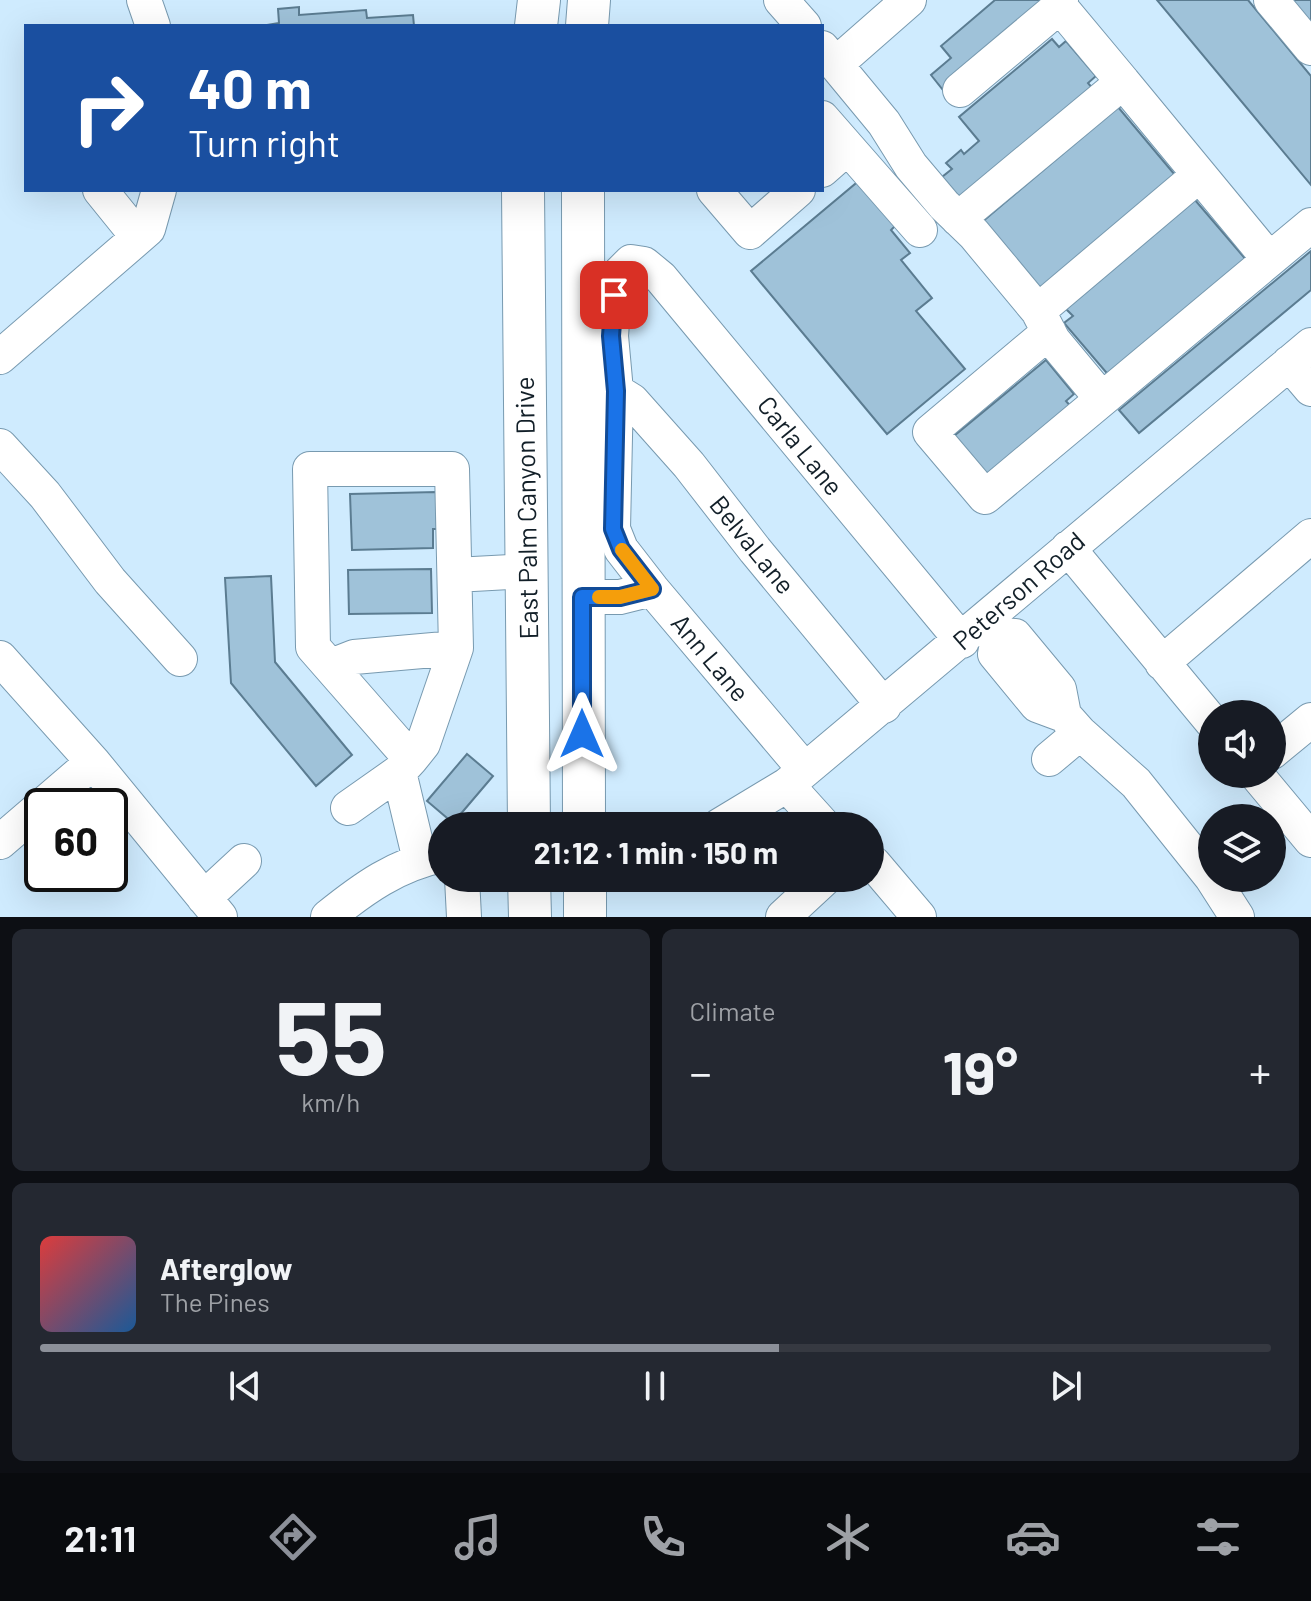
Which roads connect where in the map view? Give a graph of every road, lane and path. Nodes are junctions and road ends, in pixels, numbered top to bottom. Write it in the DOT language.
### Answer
graph roads {
  1 [pos="144,0"];
  2 [pos="539,0"];
  3 [pos="589,0"];
  4 [pos="1271,0"];
  5 [pos="1060,2"];
  6 [pos="887,7"];
  7 [pos="152,24"];
  8 [pos="536,24"];
  9 [pos="587,24"];
  10 [pos="1311,48"];
  11 [pos="829,56"];
  12 [pos="1123,82"];
  13 [pos="960,90"];
  14 [pos="824,124"];
  15 [pos="835,159"];
  16 [pos="1199,175"];
  17 [pos="102,192"];
  18 [pos="158,192"];
  19 [pos="523,192"];
  20 [pos="583,192"];
  21 [pos="716,192"];
  22 [pos="796,192"];
  23 [pos="958,219"];
  24 [pos="1311,225"];
  25 [pos="920,230"];
  26 [pos="138,237"];
  27 [pos="1269,259"];
  28 [pos="631,262"];
  29 [pos="1044,321"];
  30 [pos="1300,354"];
  31 [pos="0,357"];
  32 [pos="1311,389"];
  33 [pos="616,391"];
  34 [pos="1102,399"];
  35 [pos="0,446"];
  36 [pos="1311,536"];
  37 [pos="1068,548"];
  38 [pos="528,571"];
  39 [pos="455,575"];
  40 [pos="652,589"];
  41 [pos="582,597"];
  42 [pos="982,632"];
  43 [pos="456,648"];
  44 [pos="0,658"];
  45 [pos="180,659"];
  46 [pos="1162,663"];
  47 [pos="331,666"];
  48 [pos="1198,705"];
  49 [pos="884,706"];
  50 [pos="1311,720"];
  51 [pos="1072,724"];
  52 [pos="1286,741"];
  53 [pos="1049,759"];
  54 [pos="93,762"];
  55 [pos="405,766"];
  56 [pos="796,778"];
  57 [pos="1268,788"];
  58 [pos="348,808"];
  59 [pos="529,812"];
  60 [pos="584,812"];
  61 [pos="741,812"];
  62 [pos="816,812"];
  63 [pos="1311,840"];
  64 [pos="0,842"];
  65 [pos="428,846"];
  66 [pos="428,858"];
  67 [pos="1198,860"];
  68 [pos="244,861"];
  69 [pos="884,876"];
  70 [pos="463,892"];
  71 [pos="529,892"];
  72 [pos="585,892"];
  73 [pos="810,892"];
  74 [pos="1220,892"];
  75 [pos="212,908"];
  76 [pos="1234,916"];
  77 [pos="328,917"];
  78 [pos="464,917"];
  79 [pos="530,917"];
  80 [pos="585,917"];
  81 [pos="783,917"];
  82 [pos="919,917"];
  1 -- 7 [label="street"];
  2 -- 8 [label="main road"];
  3 -- 9 [label="main road"];
  4 -- 10 [label="street"];
  5 -- 12 [label="street"];
  5 -- 13 [label="street"];
  6 -- 11 [label="street"];
  11 -- 23 [label="street"];
  12 -- 16 [label="street"];
  12 -- 23 [label="street"];
  14 -- 15 [label="street"];
  15 -- 25 [label="street"];
  16 -- 27 [label="street"];
  16 -- 29 [label="street"];
  17 -- 26 [label="street"];
  18 -- 26 [label="street"];
  19 -- 38 [label="main road, East Palm Canyon Drive"];
  20 -- 41 [label="main road, East Palm Canyon Drive"];
  21 -- 22 [label="street"];
  23 -- 29 [label="street"];
  24 -- 27 [label="street"];
  26 -- 31 [label="street"];
  27 -- 34 [label="street"];
  28 -- 33 [label="street, Ann Lane"];
  28 -- 42 [label="street, Carla Lane"];
  29 -- 34 [label="street"];
  29 -- 34 [label="street"];
  30 -- 32 [label="street"];
  30 -- 37 [label="street, Peterson Road"];
  33 -- 40 [label="street, Ann Lane"];
  33 -- 49 [label="street, BelvaLane"];
  35 -- 45 [label="street"];
  36 -- 46 [label="street"];
  37 -- 42 [label="street, Peterson Road"];
  37 -- 46 [label="street"];
  38 -- 39 [label="street"];
  38 -- 59 [label="main road, East Palm Canyon Drive"];
  39 -- 43 [label="street"];
  39 -- 47 [label="street"];
  40 -- 41 [label="street"];
  40 -- 56 [label="street, Ann Lane"];
  41 -- 60 [label="main road, East Palm Canyon Drive"];
  42 -- 49 [label="street, Peterson Road"];
  42 -- 51 [label="street"];
  43 -- 47 [label="street"];
  43 -- 55 [label="street"];
  44 -- 54 [label="street"];
  46 -- 48 [label="street"];
  47 -- 55 [label="street"];
  49 -- 56 [label="street, Peterson Road"];
  50 -- 52 [label="street"];
  51 -- 53 [label="street"];
  51 -- 67 [label="street"];
  54 -- 64 [label="street"];
  54 -- 75 [label="street"];
  55 -- 58 [label="street"];
  55 -- 65 [label="street"];
  56 -- 61 [label="street, Peterson Road"];
  56 -- 62 [label="street, Ann Lane"];
  57 -- 63 [label="street"];
  66 -- 77 [label="street"];
  68 -- 75 [label="street"];
  69 -- 82 [label="street"];
  70 -- 78 [label="street"];
  71 -- 79 [label="main road"];
  72 -- 80 [label="main road"];
  73 -- 81 [label="street"];
  74 -- 76 [label="street"];
}
